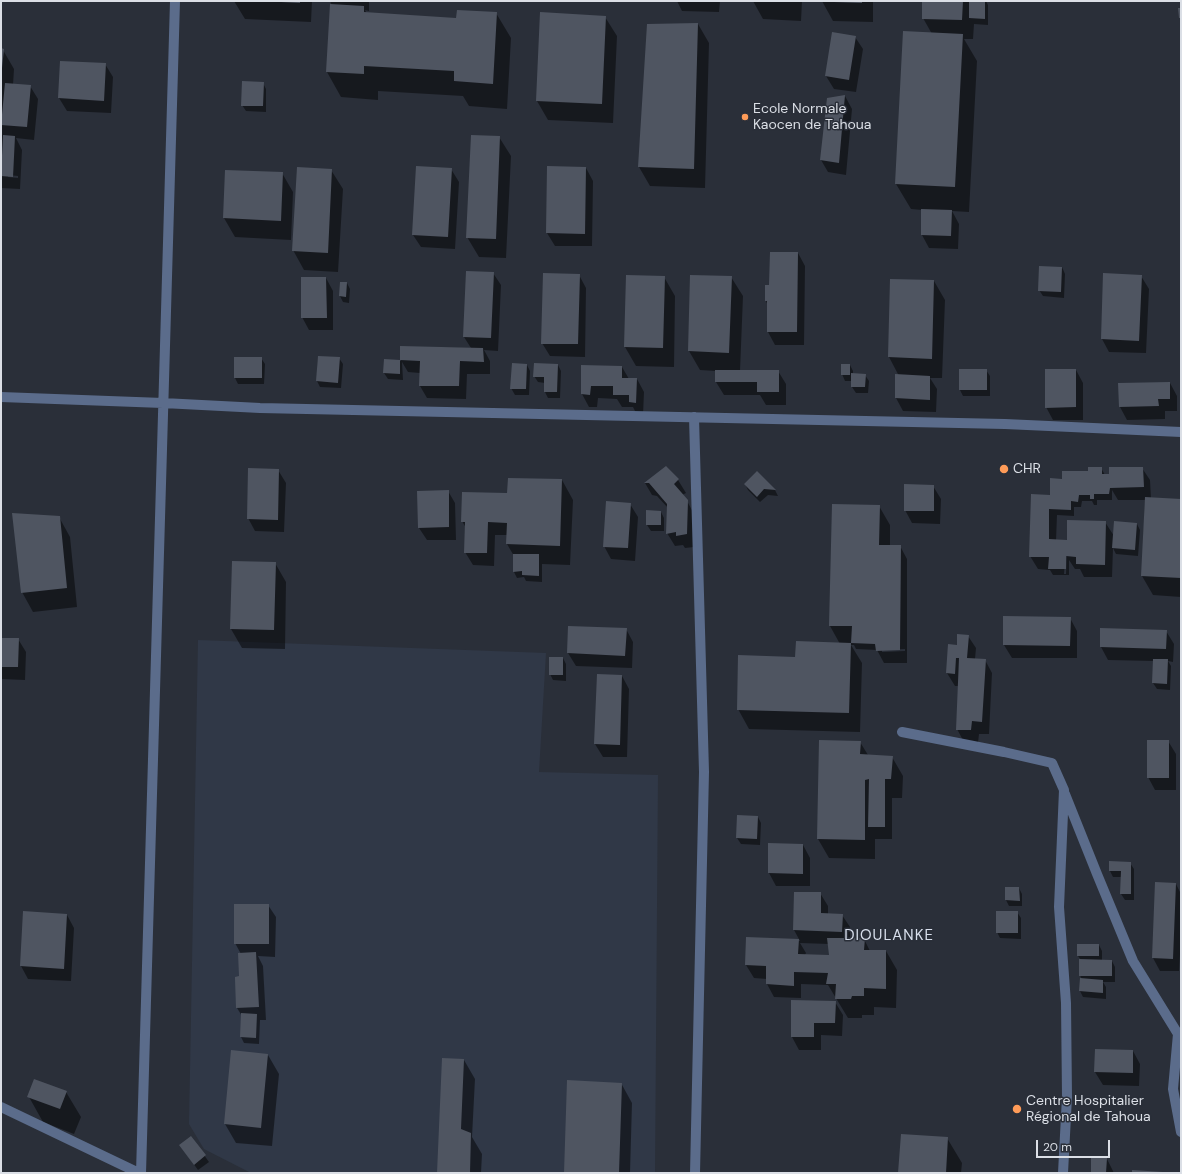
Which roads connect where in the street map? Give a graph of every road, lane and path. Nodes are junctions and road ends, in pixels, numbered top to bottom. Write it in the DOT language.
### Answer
graph roads {
  1 [pos="176,1"];
  2 [pos="1,398"];
  3 [pos="163,403"];
  4 [pos="694,417"];
  5 [pos="1181,432"];
  6 [pos="902,732"];
  7 [pos="1064,790"];
  8 [pos="1,1108"];
  9 [pos="1181,1132"];
  10 [pos="140,1173"];
  11 [pos="695,1173"];
  12 [pos="1063,1173"];
  1 -- 3 [label="street"];
  2 -- 3 [label="street"];
  3 -- 4 [label="street"];
  3 -- 10 [label="street"];
  4 -- 5 [label="street"];
  4 -- 11 [label="street"];
  6 -- 7 [label="street"];
  7 -- 9 [label="street"];
  7 -- 12 [label="street"];
  8 -- 10 [label="street"];
}
